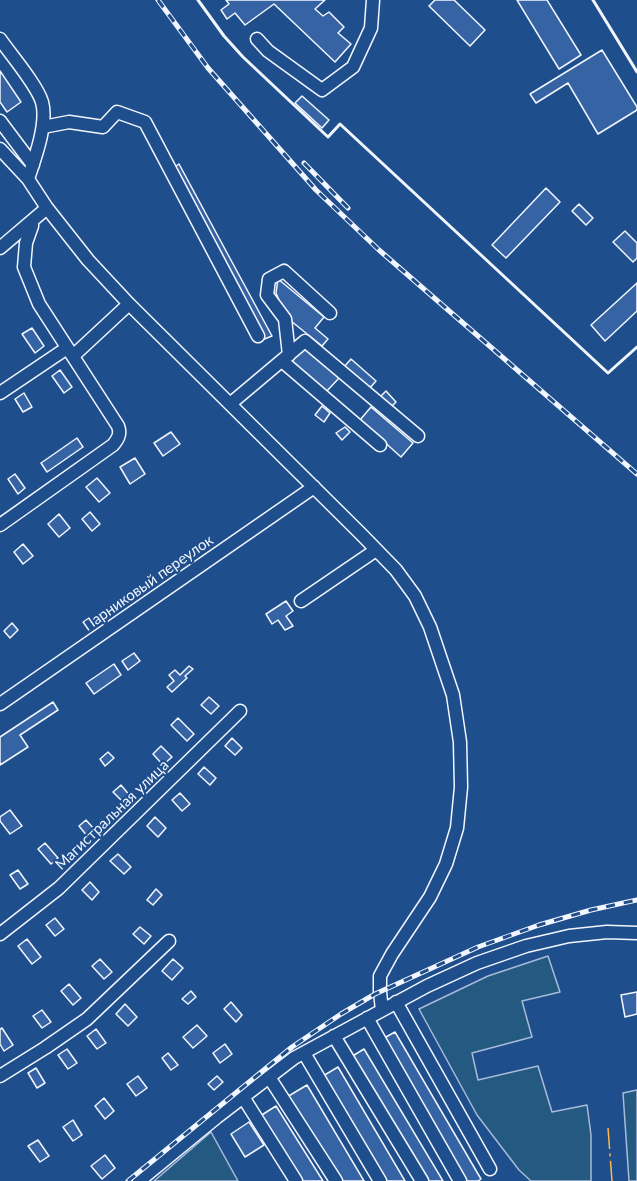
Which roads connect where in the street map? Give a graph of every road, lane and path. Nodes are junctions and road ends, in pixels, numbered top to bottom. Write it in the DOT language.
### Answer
graph roads {
  1 [pos="373,0"];
  2 [pos="0,39"];
  3 [pos="256,39"];
  4 [pos="0,121"];
  5 [pos="43,127"];
  6 [pos="0,149"];
  7 [pos="33,165"];
  8 [pos="28,179"];
  9 [pos="47,208"];
  10 [pos="32,221"];
  11 [pos="0,248"];
  12 [pos="129,304"];
  13 [pos="330,313"];
  14 [pos="258,336"];
  15 [pos="70,352"];
  16 [pos="285,358"];
  17 [pos="0,393"];
  18 [pos="230,404"];
  19 [pos="418,436"];
  20 [pos="380,445"];
  21 [pos="314,487"];
  22 [pos="0,525"];
  23 [pos="376,549"];
  24 [pos="301,601"];
  25 [pos="0,704"];
  26 [pos="240,711"];
  27 [pos="637,933"];
  28 [pos="0,934"];
  29 [pos="169,941"];
  30 [pos="396,1002"];
  31 [pos="382,1010"];
  32 [pos="367,1018"];
  33 [pos="334,1036"];
  34 [pos="304,1053"];
  35 [pos="0,1076"];
  36 [pos="269,1077"];
  37 [pos="243,1097"];
  38 [pos="490,1169"];
  39 [pos="140,1181"];
  40 [pos="296,1181"];
  41 [pos="336,1181"];
  42 [pos="380,1181"];
  43 [pos="422,1181"];
  44 [pos="460,1181"];
  1 -- 3 [label="street"];
  2 -- 5 [label="street"];
  4 -- 7 [label="street"];
  5 -- 7 [label="street"];
  5 -- 14 [label="street"];
  6 -- 8 [label="street"];
  7 -- 8 [label="street"];
  8 -- 9 [label="street"];
  9 -- 10 [label="street"];
  9 -- 12 [label="street"];
  10 -- 11 [label="street"];
  10 -- 15 [label="street"];
  12 -- 15 [label="street"];
  12 -- 18 [label="street"];
  13 -- 16 [label="street"];
  15 -- 17 [label="street"];
  15 -- 22 [label="street"];
  16 -- 18 [label="street"];
  16 -- 19 [label="street"];
  16 -- 20 [label="street"];
  18 -- 21 [label="street"];
  21 -- 23 [label="street"];
  21 -- 25 [label="street, Парниковый переулок"];
  23 -- 24 [label="street"];
  23 -- 31 [label="street"];
  26 -- 28 [label="street, Магистральная улица"];
  27 -- 30 [label="street"];
  29 -- 35 [label="street"];
  30 -- 31 [label="street"];
  30 -- 38 [label="street"];
  31 -- 32 [label="street"];
  32 -- 33 [label="street"];
  32 -- 44 [label="street"];
  33 -- 34 [label="street"];
  33 -- 43 [label="street"];
  34 -- 36 [label="street"];
  34 -- 42 [label="street"];
  36 -- 37 [label="street"];
  36 -- 41 [label="street"];
  37 -- 39 [label="street"];
  37 -- 40 [label="street"];
}
